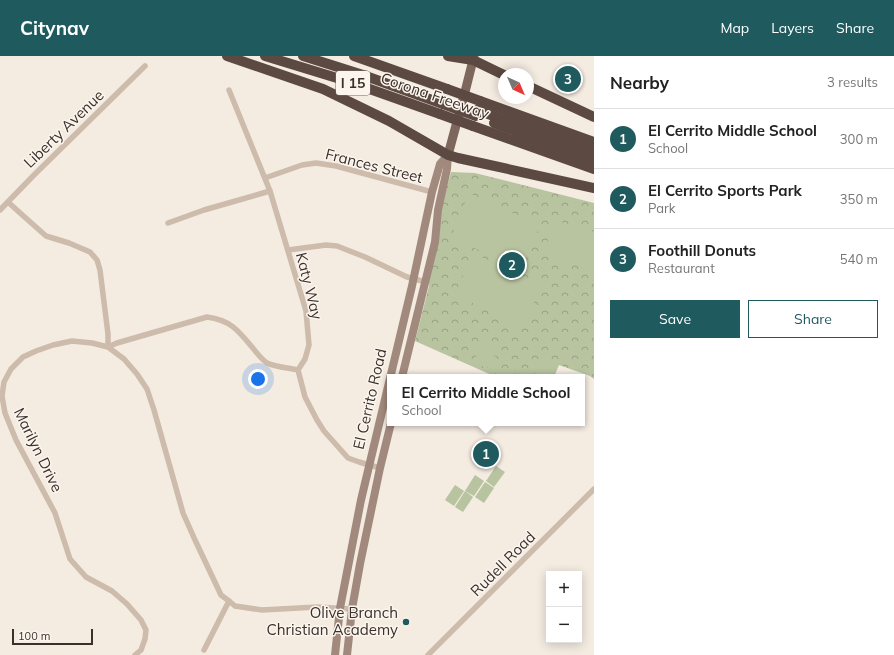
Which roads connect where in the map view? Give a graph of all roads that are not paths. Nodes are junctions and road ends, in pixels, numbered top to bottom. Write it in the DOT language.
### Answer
graph roads {
  1 [pos="227,56"];
  2 [pos="264,56"];
  3 [pos="290,56"];
  4 [pos="303,56"];
  5 [pos="322,56"];
  6 [pos="354,56"];
  7 [pos="448,56"];
  8 [pos="473,58"];
  9 [pos="145,66"];
  10 [pos="498,72"];
  11 [pos="534,89"];
  12 [pos="230,90"];
  13 [pos="443,103"];
  14 [pos="476,115"];
  15 [pos="594,118"];
  16 [pos="594,143"];
  17 [pos="594,152"];
  18 [pos="448,155"];
  19 [pos="594,161"];
  20 [pos="594,169"];
  21 [pos="265,178"];
  22 [pos="594,188"];
  23 [pos="270,191"];
  24 [pos="432,192"];
  25 [pos="8,202"];
  26 [pos="0,210"];
  27 [pos="168,223"];
  28 [pos="288,250"];
  29 [pos="414,279"];
  30 [pos="426,282"];
  31 [pos="108,347"];
  32 [pos="298,370"];
  33 [pos="391,374"];
  34 [pos="403,374"];
  35 [pos="387,391"];
  36 [pos="390,426"];
  37 [pos="369,465"];
  38 [pos="380,468"];
  39 [pos="594,489"];
  40 [pos="229,602"];
  41 [pos="340,608"];
  42 [pos="352,609"];
  43 [pos="204,650"];
  44 [pos="135,655"];
  45 [pos="335,655"];
  46 [pos="347,655"];
  47 [pos="428,655"];
  1 -- 18 [label="highway"];
  2 -- 13 [label="highway, Corona Freeway / I 15"];
  3 -- 13 [label="highway"];
  4 -- 13 [label="highway"];
  5 -- 13 [label="highway"];
  6 -- 13 [label="highway, Corona Freeway / I 15"];
  7 -- 8 [label="highway"];
  8 -- 10 [label="highway"];
  8 -- 18 [label="main road, El Cerrito Road"];
  9 -- 25 [label="street, Liberty Avenue"];
  11 -- 15 [label="highway"];
  12 -- 21 [label="street, Katy Way"];
  13 -- 14 [label="highway, Corona Freeway / I 15, bridge"];
  13 -- 14 [label="highway, Corona Freeway / I 15, bridge"];
  14 -- 16 [label="highway, Corona Freeway / I 15"];
  14 -- 17 [label="highway"];
  14 -- 19 [label="highway"];
  14 -- 20 [label="highway, Corona Freeway / I 15"];
  18 -- 22 [label="highway"];
  18 -- 24 [label="main road, El Cerrito Road"];
  18 -- 30 [label="main road, El Cerrito Road"];
  21 -- 23 [label="street, Katy Way"];
  21 -- 24 [label="street, Frances Street"];
  23 -- 27 [label="street"];
  23 -- 28 [label="street, Katy Way"];
  24 -- 29 [label="main road, El Cerrito Road"];
  25 -- 26 [label="street, Liberty Avenue"];
  25 -- 31 [label="street"];
  28 -- 29 [label="street"];
  28 -- 32 [label="street, Katy Way"];
  29 -- 30 [label="street"];
  29 -- 33 [label="main road, El Cerrito Road"];
  30 -- 34 [label="main road, El Cerrito Road"];
  31 -- 32 [label="street"];
  31 -- 40 [label="street, Marilyn Drive"];
  31 -- 44 [label="street, Marilyn Drive"];
  32 -- 37 [label="street"];
  35 -- 37 [label="main road, El Cerrito Road"];
  36 -- 38 [label="main road, El Cerrito Road"];
  37 -- 38 [label="street"];
  37 -- 41 [label="main road, El Cerrito Road"];
  38 -- 42 [label="main road, El Cerrito Road"];
  39 -- 47 [label="street, Rudell Road"];
  40 -- 41 [label="street"];
  40 -- 43 [label="street"];
  41 -- 42 [label="street"];
  41 -- 45 [label="main road, El Cerrito Road"];
  42 -- 46 [label="main road, El Cerrito Road"];
}
